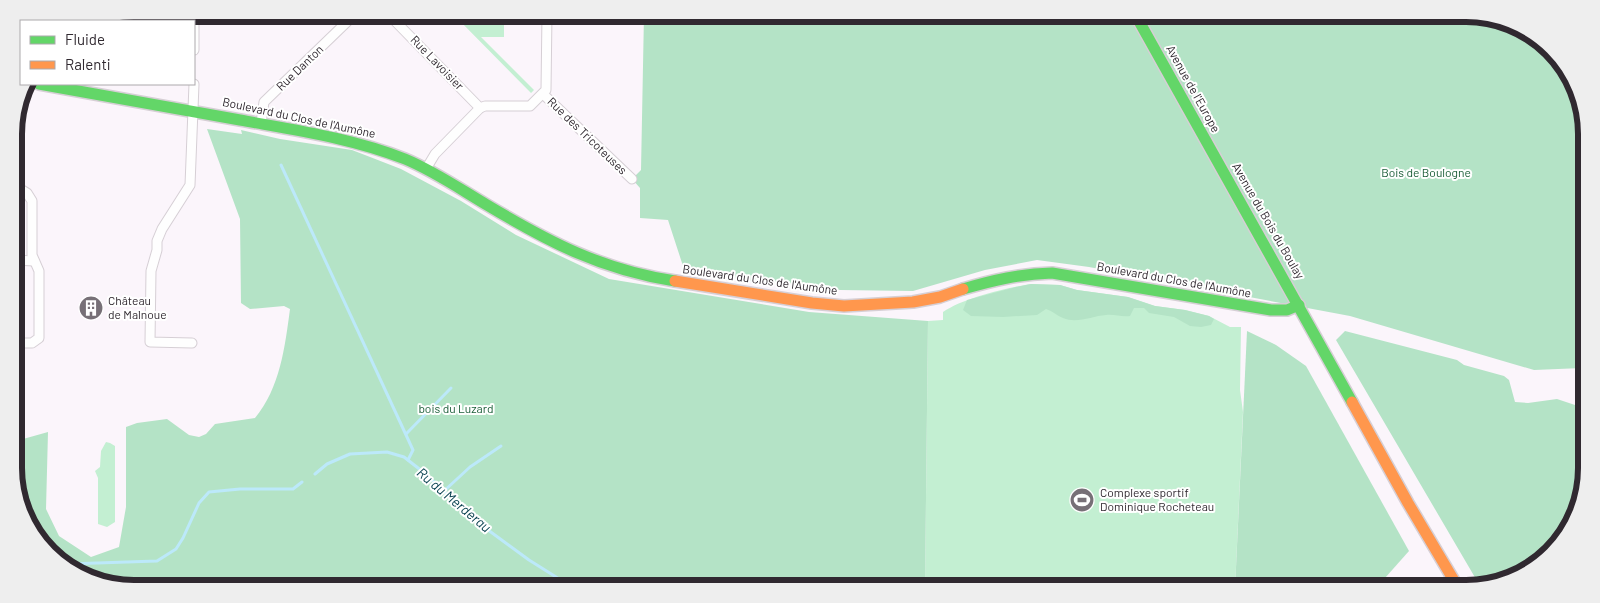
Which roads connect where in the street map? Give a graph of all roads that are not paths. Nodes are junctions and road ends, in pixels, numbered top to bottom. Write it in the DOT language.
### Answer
graph roads {
  1 [pos="1140,22"];
  2 [pos="344,23"];
  3 [pos="399,23"];
  4 [pos="547,23"];
  5 [pos="45,85"];
  6 [pos="194,85"];
  7 [pos="542,94"];
  8 [pos="480,108"];
  9 [pos="193,111"];
  10 [pos="261,123"];
  11 [pos="1212,152"];
  12 [pos="426,169"];
  13 [pos="632,179"];
  14 [pos="23,190"];
  15 [pos="23,260"];
  16 [pos="34,261"];
  17 [pos="1300,304"];
  18 [pos="22,342"];
  19 [pos="192,343"];
  20 [pos="1455,580"];
  1 -- 11 [label="street, Avenue de l'Europe"];
  2 -- 10 [label="street, Rue Danton"];
  3 -- 8 [label="street, Rue Lavoisier"];
  4 -- 7 [label="street"];
  5 -- 9 [label="street, Boulevard du Clos de l'Aumône"];
  6 -- 9 [label="street"];
  7 -- 8 [label="street"];
  7 -- 13 [label="street, Rue des Tricoteuses"];
  8 -- 12 [label="street"];
  9 -- 10 [label="street, Boulevard du Clos de l'Aumône"];
  9 -- 19 [label="street"];
  10 -- 12 [label="street, Boulevard du Clos de l'Aumône"];
  11 -- 17 [label="street, Avenue du Bois du Boulay"];
  12 -- 17 [label="street, Boulevard du Clos de l'Aumône"];
  14 -- 16 [label="street"];
  15 -- 16 [label="street"];
  16 -- 18 [label="street"];
  17 -- 20 [label="street"];
}
